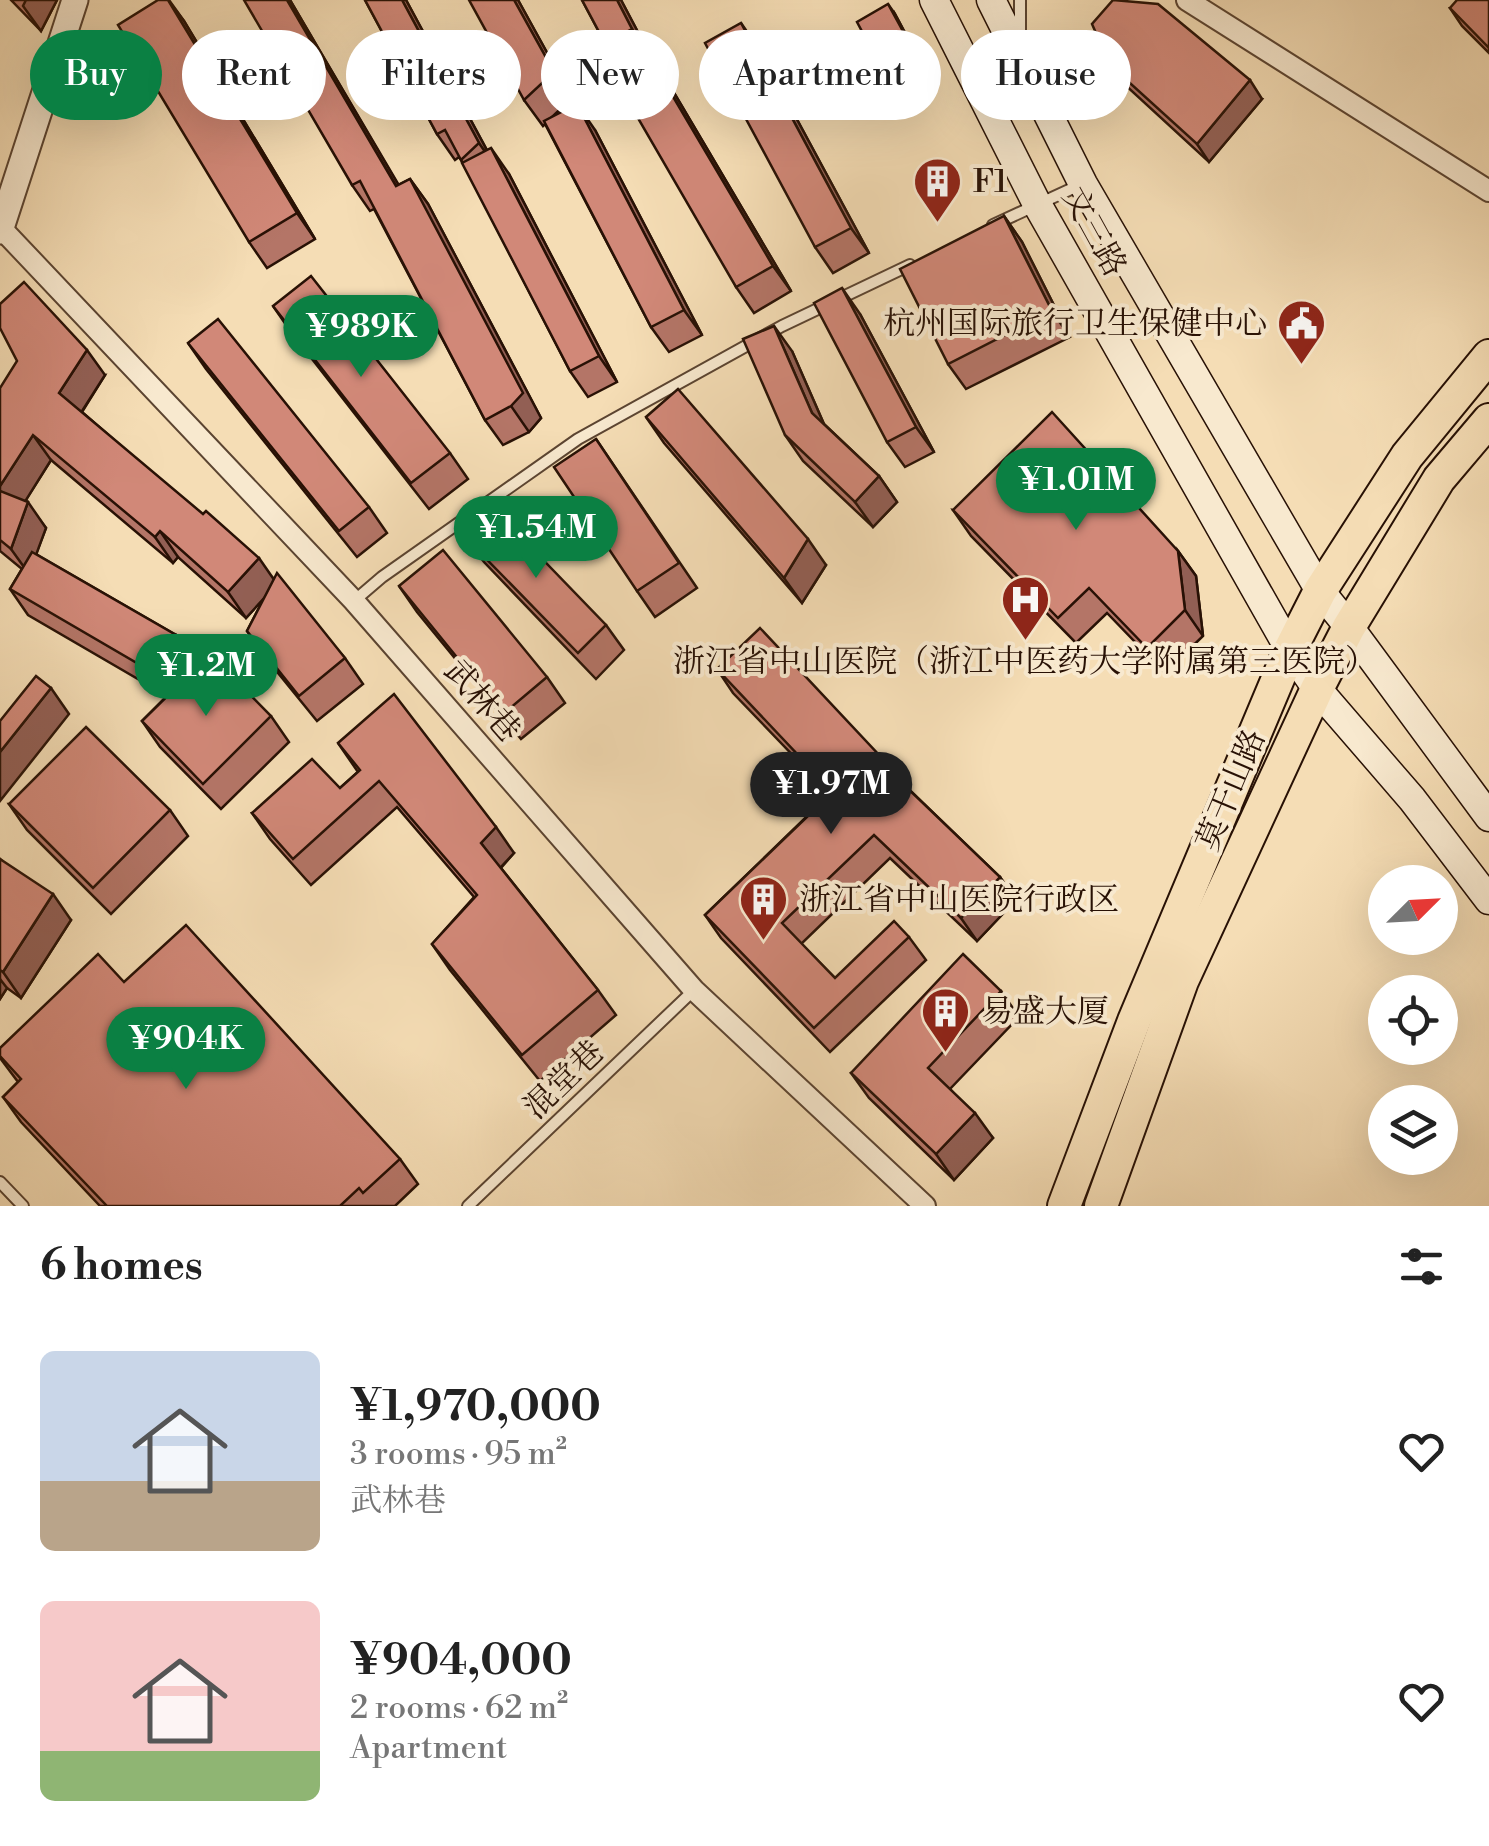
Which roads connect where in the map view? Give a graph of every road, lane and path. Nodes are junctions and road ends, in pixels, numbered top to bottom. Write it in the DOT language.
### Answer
graph roads {
  1 [pos="75,0"];
  2 [pos="934,0"];
  3 [pos="992,0"];
  4 [pos="1020,0"];
  5 [pos="1188,0"];
  6 [pos="1007,30"];
  7 [pos="1019,30"];
  8 [pos="1051,120"];
  9 [pos="1083,184"];
  10 [pos="1489,191"];
  11 [pos="1038,204"];
  12 [pos="986,228"];
  13 [pos="1,230"];
  14 [pos="918,261"];
  15 [pos="1489,356"];
  16 [pos="1489,420"];
  17 [pos="1320,592"];
  18 [pos="354,600"];
  19 [pos="1349,627"];
  20 [pos="1290,650"];
  21 [pos="1316,689"];
  22 [pos="1489,817"];
  23 [pos="1489,900"];
  24 [pos="694,990"];
  25 [pos="0,1182"];
  26 [pos="22,1206"];
  27 [pos="468,1206"];
  28 [pos="926,1206"];
  29 [pos="1064,1206"];
  30 [pos="1101,1206"];
  1 -- 13 [label="street"];
  2 -- 11 [label="main road, 文三路"];
  3 -- 6 [label="main road, 文三路"];
  4 -- 7 [label="lane"];
  5 -- 10 [label="street"];
  8 -- 9 [label="main road, 文三路"];
  9 -- 11 [label="lane"];
  9 -- 17 [label="main road, 文三路"];
  11 -- 12 [label="lane"];
  11 -- 20 [label="main road, 文三路"];
  13 -- 18 [label="street, 武林巷"];
  14 -- 18 [label="lane"];
  15 -- 17 [label="main road, 莫干山路"];
  16 -- 19 [label="main road, 莫干山路"];
  17 -- 19 [label="main road, 文三路"];
  17 -- 20 [label="main road, 莫干山路"];
  18 -- 24 [label="street, 武林巷"];
  19 -- 21 [label="main road, 莫干山路"];
  19 -- 22 [label="main road, 文三路"];
  20 -- 21 [label="main road, 文三路"];
  20 -- 29 [label="main road, 莫干山路"];
  21 -- 23 [label="main road, 文三路"];
  21 -- 30 [label="main road, 莫干山路"];
  24 -- 27 [label="lane, 混堂巷"];
  24 -- 28 [label="street, 武林巷"];
  25 -- 26 [label="lane"];
}
